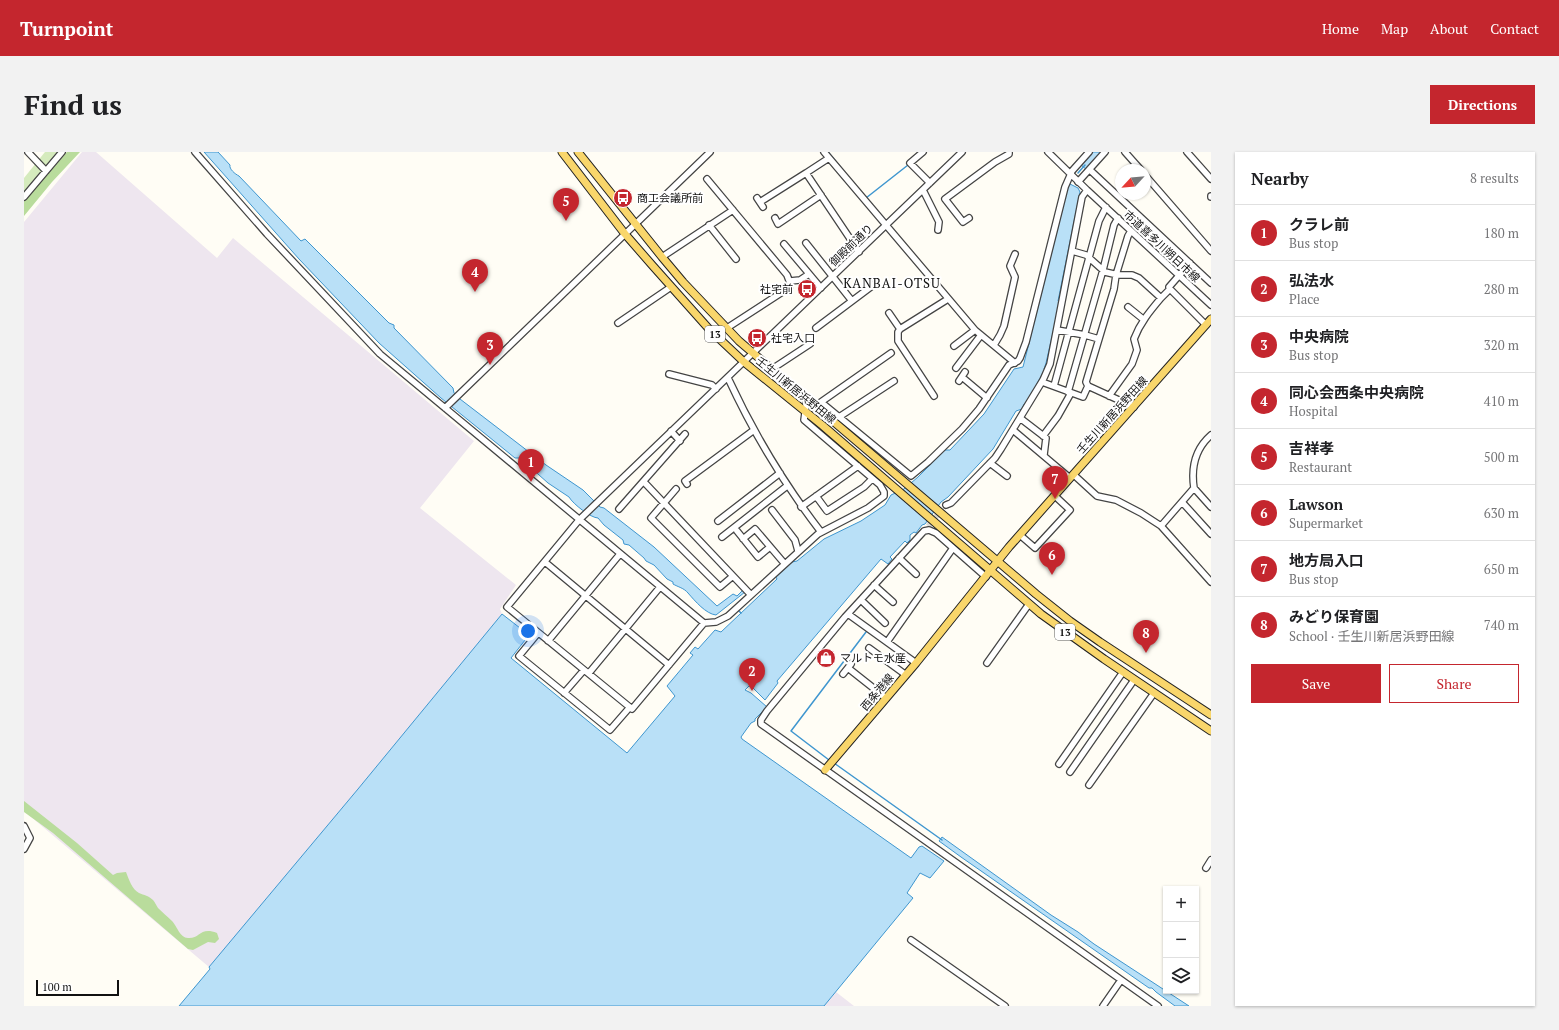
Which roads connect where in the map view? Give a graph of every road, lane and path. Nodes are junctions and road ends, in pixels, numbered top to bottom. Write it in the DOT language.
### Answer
graph roads {
  1 [pos="28,152"];
  2 [pos="62,152"];
  3 [pos="195,152"];
  4 [pos="562,152"];
  5 [pos="578,152"];
  6 [pos="824,152"];
  7 [pos="923,152"];
  8 [pos="962,152"];
  9 [pos="1009,152"];
  10 [pos="1048,152"];
  11 [pos="1089,152"];
  12 [pos="1105,152"];
  13 [pos="1125,152"];
  14 [pos="1187,152"];
  15 [pos="708,153"];
  16 [pos="829,158"];
  17 [pos="1136,164"];
  18 [pos="1090,170"];
  19 [pos="46,171"];
  20 [pos="806,173"];
  21 [pos="1070,175"];
  22 [pos="707,179"];
  23 [pos="1211,180"];
  24 [pos="1078,182"];
  25 [pos="1151,182"];
  26 [pos="930,183"];
  27 [pos="923,190"];
  28 [pos="1086,190"];
  29 [pos="821,195"];
  30 [pos="24,197"];
  31 [pos="760,202"];
  32 [pos="1106,207"];
  33 [pos="733,210"];
  34 [pos="775,218"];
  35 [pos="969,218"];
  36 [pos="1118,218"];
  37 [pos="635,225"];
  38 [pos="709,225"];
  39 [pos="887,225"];
  40 [pos="938,230"];
  41 [pos="1132,231"];
  42 [pos="625,234"];
  43 [pos="806,243"];
  44 [pos="784,244"];
  45 [pos="1072,251"];
  46 [pos="859,252"];
  47 [pos="1211,252"];
  48 [pos="1015,254"];
  49 [pos="662,257"];
  50 [pos="1089,258"];
  51 [pos="736,259"];
  52 [pos="1190,264"];
  53 [pos="1103,270"];
  54 [pos="809,274"];
  55 [pos="1116,274"];
  56 [pos="1179,275"];
  57 [pos="834,276"];
  58 [pos="790,281"];
  59 [pos="876,283"];
  60 [pos="1211,283"];
  61 [pos="671,287"];
  62 [pos="821,288"];
  63 [pos="1170,289"];
  64 [pos="1162,298"];
  65 [pos="948,299"];
  66 [pos="852,301"];
  67 [pos="1211,305"];
  68 [pos="1128,307"];
  69 [pos="889,313"];
  70 [pos="1211,318"];
  71 [pos="1143,319"];
  72 [pos="618,322"];
  73 [pos="1206,325"];
  74 [pos="727,328"];
  75 [pos="816,328"];
  76 [pos="900,329"];
  77 [pos="975,330"];
  78 [pos="1056,330"];
  79 [pos="1069,332"];
  80 [pos="981,335"];
  81 [pos="1084,335"];
  82 [pos="1099,339"];
  83 [pos="810,344"];
  84 [pos="994,345"];
  85 [pos="954,346"];
  86 [pos="753,352"];
  87 [pos="891,353"];
  88 [pos="744,362"];
  89 [pos="1015,363"];
  90 [pos="956,368"];
  91 [pos="772,369"];
  92 [pos="668,374"];
  93 [pos="962,377"];
  94 [pos="728,378"];
  95 [pos="894,381"];
  96 [pos="1042,382"];
  97 [pos="1054,386"];
  98 [pos="1088,386"];
  99 [pos="716,389"];
  100 [pos="1069,392"];
  101 [pos="934,396"];
  102 [pos="1108,396"];
  103 [pos="988,398"];
  104 [pos="808,399"];
  105 [pos="446,406"];
  106 [pos="1134,407"];
  107 [pos="806,412"];
  108 [pos="830,414"];
  109 [pos="839,417"];
  110 [pos="1020,418"];
  111 [pos="822,425"];
  112 [pos="754,430"];
  113 [pos="1013,430"];
  114 [pos="671,432"];
  115 [pos="686,434"];
  116 [pos="1211,435"];
  117 [pos="1043,436"];
  118 [pos="680,441"];
  119 [pos="1044,455"];
  120 [pos="990,463"];
  121 [pos="858,466"];
  122 [pos="780,472"];
  123 [pos="1007,476"];
  124 [pos="1072,477"];
  125 [pos="872,478"];
  126 [pos="644,482"];
  127 [pos="687,484"];
  128 [pos="787,486"];
  129 [pos="1194,488"];
  130 [pos="676,490"];
  131 [pos="816,496"];
  132 [pos="1055,496"];
  133 [pos="1182,502"];
  134 [pos="663,503"];
  135 [pos="946,505"];
  136 [pos="801,506"];
  137 [pos="1211,507"];
  138 [pos="619,510"];
  139 [pos="772,510"];
  140 [pos="581,518"];
  141 [pos="718,521"];
  142 [pos="1161,526"];
  143 [pos="737,531"];
  144 [pos="821,532"];
  145 [pos="1211,534"];
  146 [pos="1020,535"];
  147 [pos="722,537"];
  148 [pos="742,539"];
  149 [pos="770,547"];
  150 [pos="953,548"];
  151 [pos="798,551"];
  152 [pos="620,554"];
  153 [pos="899,558"];
  154 [pos="545,562"];
  155 [pos="998,562"];
  156 [pos="784,563"];
  157 [pos="916,574"];
  158 [pos="988,574"];
  159 [pos="733,576"];
  160 [pos="1211,582"];
  161 [pos="874,585"];
  162 [pos="660,587"];
  163 [pos="750,595"];
  164 [pos="585,596"];
  165 [pos="861,600"];
  166 [pos="893,602"];
  167 [pos="1029,604"];
  168 [pos="848,614"];
  169 [pos="704,623"];
  170 [pos="885,623"];
  171 [pos="625,629"];
  172 [pos="538,633"];
  173 [pos="548,641"];
  174 [pos="887,642"];
  175 [pos="868,648"];
  176 [pos="916,663"];
  177 [pos="987,663"];
  178 [pos="669,665"];
  179 [pos="586,671"];
  180 [pos="1123,672"];
  181 [pos="844,674"];
  182 [pos="906,675"];
  183 [pos="1134,680"];
  184 [pos="564,693"];
  185 [pos="1154,693"];
  186 [pos="886,698"];
  187 [pos="630,707"];
  188 [pos="1211,715"];
  189 [pos="1211,731"];
  190 [pos="1059,764"];
  191 [pos="825,770"];
  192 [pos="1070,772"];
  193 [pos="1089,785"];
  194 [pos="24,826"];
  195 [pos="24,849"];
  196 [pos="1211,860"];
  197 [pos="1206,868"];
  198 [pos="911,940"];
  199 [pos="1121,980"];
  200 [pos="1005,1006"];
  201 [pos="1103,1006"];
  202 [pos="1158,1006"];
  1 -- 19 [label="street"];
  2 -- 19 [label="street"];
  3 -- 105 [label="street"];
  4 -- 42 [label="main road, 壬生川新居浜野田線 / 13"];
  5 -- 37 [label="main road, 壬生川新居浜野田線 / 13"];
  6 -- 16 [label="street"];
  7 -- 26 [label="street"];
  8 -- 26 [label="street, 御殿前通り"];
  9 -- 35 [label="street"];
  10 -- 21 [label="street, 市道喜多川朔日市線"];
  11 -- 21 [label="street"];
  12 -- 18 [label="street"];
  13 -- 17 [label="street"];
  14 -- 23 [label="street"];
  15 -- 37 [label="street"];
  16 -- 20 [label="street"];
  16 -- 39 [label="street"];
  18 -- 24 [label="street"];
  18 -- 52 [label="street"];
  19 -- 30 [label="street"];
  20 -- 29 [label="street"];
  20 -- 31 [label="street"];
  21 -- 24 [label="street, 市道喜多川朔日市線"];
  21 -- 89 [label="street"];
  22 -- 33 [label="street"];
  24 -- 28 [label="street, 市道喜多川朔日市線"];
  25 -- 47 [label="street"];
  26 -- 27 [label="street, 御殿前通り"];
  27 -- 39 [label="street, 御殿前通り"];
  27 -- 40 [label="street"];
  28 -- 32 [label="street, 市道喜多川朔日市線"];
  28 -- 45 [label="street"];
  29 -- 34 [label="street"];
  29 -- 46 [label="street"];
  32 -- 36 [label="street, 市道喜多川朔日市線"];
  32 -- 50 [label="street"];
  33 -- 38 [label="street"];
  33 -- 58 [label="street"];
  36 -- 41 [label="street, 市道喜多川朔日市線"];
  36 -- 53 [label="street"];
  37 -- 42 [label="street"];
  37 -- 49 [label="main road, 壬生川新居浜野田線 / 13"];
  38 -- 49 [label="street"];
  38 -- 51 [label="street"];
  39 -- 46 [label="street, 御殿前通り"];
  39 -- 65 [label="street"];
  41 -- 55 [label="street"];
  41 -- 56 [label="street, 市道喜多川朔日市線"];
  42 -- 61 [label="main road, 壬生川新居浜野田線 / 13"];
  42 -- 105 [label="street"];
  43 -- 57 [label="street"];
  44 -- 54 [label="street"];
  45 -- 50 [label="street"];
  45 -- 78 [label="street"];
  46 -- 57 [label="street, 御殿前通り"];
  48 -- 84 [label="street"];
  49 -- 74 [label="main road, 壬生川新居浜野田線 / 13"];
  50 -- 53 [label="street"];
  50 -- 79 [label="street"];
  52 -- 56 [label="street"];
  52 -- 60 [label="street"];
  53 -- 55 [label="street"];
  53 -- 81 [label="street"];
  54 -- 58 [label="street"];
  54 -- 62 [label="street"];
  55 -- 64 [label="street"];
  55 -- 82 [label="street"];
  56 -- 63 [label="street"];
  56 -- 67 [label="street, 市道喜多川朔日市線"];
  57 -- 62 [label="street, 御殿前通り"];
  57 -- 66 [label="street"];
  58 -- 74 [label="street"];
  59 -- 66 [label="street"];
  61 -- 72 [label="street"];
  61 -- 88 [label="main road, 壬生川新居浜野田線 / 13"];
  62 -- 86 [label="street, 御殿前通り"];
  63 -- 64 [label="street"];
  63 -- 73 [label="street"];
  64 -- 71 [label="street"];
  65 -- 76 [label="street"];
  65 -- 77 [label="street"];
  66 -- 75 [label="street"];
  68 -- 71 [label="street"];
  69 -- 76 [label="street"];
  70 -- 73 [label="main road, 壬生川新居浜野田線"];
  71 -- 102 [label="street"];
  73 -- 106 [label="main road, 壬生川新居浜野田線"];
  74 -- 86 [label="main road, 壬生川新居浜野田線 / 13"];
  76 -- 101 [label="street"];
  77 -- 80 [label="street"];
  77 -- 85 [label="street"];
  78 -- 79 [label="street"];
  78 -- 96 [label="street"];
  79 -- 81 [label="street"];
  79 -- 97 [label="street"];
  80 -- 84 [label="street"];
  80 -- 90 [label="street"];
  81 -- 82 [label="street"];
  81 -- 100 [label="street"];
  82 -- 98 [label="street"];
  83 -- 91 [label="street"];
  84 -- 89 [label="street"];
  86 -- 88 [label="street, 御殿前通り"];
  86 -- 91 [label="main road, 壬生川新居浜野田線 / 13"];
  87 -- 108 [label="street"];
  88 -- 94 [label="street, 御殿前通り"];
  88 -- 107 [label="main road, 壬生川新居浜野田線 / 13"];
  89 -- 103 [label="street"];
  91 -- 104 [label="main road, 壬生川新居浜野田線 / 13"];
  92 -- 99 [label="street"];
  93 -- 103 [label="street"];
  94 -- 99 [label="street, 御殿前通り"];
  94 -- 112 [label="street"];
  95 -- 109 [label="street"];
  96 -- 97 [label="street"];
  96 -- 110 [label="street"];
  97 -- 100 [label="street"];
  98 -- 100 [label="street"];
  98 -- 102 [label="street"];
  99 -- 114 [label="street, 御殿前通り"];
  100 -- 117 [label="street"];
  102 -- 106 [label="street"];
  103 -- 109 [label="street"];
  104 -- 107 [label="street"];
  104 -- 108 [label="main road, 壬生川新居浜野田線 / 13"];
  105 -- 140 [label="street"];
  106 -- 124 [label="main road, 壬生川新居浜野田線"];
  107 -- 111 [label="main road, 壬生川新居浜野田線 / 13"];
  107 -- 121 [label="street"];
  108 -- 109 [label="street"];
  108 -- 111 [label="street"];
  108 -- 155 [label="main road, 壬生川新居浜野田線 / 13"];
  110 -- 113 [label="street"];
  110 -- 117 [label="street"];
  111 -- 158 [label="main road, 壬生川新居浜野田線 / 13"];
  112 -- 122 [label="street"];
  112 -- 127 [label="street"];
  113 -- 119 [label="street"];
  113 -- 120 [label="street"];
  114 -- 118 [label="street"];
  114 -- 140 [label="street, 御殿前通り"];
  115 -- 118 [label="street"];
  116 -- 129 [label="street"];
  117 -- 119 [label="street"];
  118 -- 126 [label="street"];
  119 -- 124 [label="street"];
  120 -- 123 [label="street"];
  120 -- 135 [label="street"];
  121 -- 125 [label="street"];
  121 -- 131 [label="street"];
  122 -- 128 [label="street"];
  122 -- 141 [label="street"];
  124 -- 132 [label="main road, 壬生川新居浜野田線"];
  124 -- 142 [label="street"];
  125 -- 131 [label="street"];
  125 -- 144 [label="street"];
  126 -- 134 [label="street"];
  126 -- 138 [label="street"];
  128 -- 136 [label="street"];
  128 -- 147 [label="street"];
  129 -- 133 [label="street"];
  129 -- 137 [label="street"];
  130 -- 134 [label="street"];
  131 -- 136 [label="street"];
  132 -- 146 [label="main road, 壬生川新居浜野田線"];
  132 -- 146 [label="street"];
  133 -- 142 [label="street"];
  133 -- 145 [label="street"];
  134 -- 159 [label="street"];
  134 -- 159 [label="street"];
  136 -- 144 [label="street"];
  139 -- 151 [label="street"];
  140 -- 152 [label="street"];
  140 -- 154 [label="street, 御殿前通り"];
  142 -- 160 [label="street"];
  143 -- 148 [label="street"];
  144 -- 151 [label="street"];
  146 -- 155 [label="main road, 壬生川新居浜野田線"];
  148 -- 149 [label="street"];
  148 -- 149 [label="street"];
  149 -- 156 [label="street"];
  150 -- 153 [label="street"];
  150 -- 158 [label="street"];
  150 -- 174 [label="street"];
  151 -- 156 [label="street"];
  152 -- 162 [label="street"];
  152 -- 164 [label="street"];
  153 -- 157 [label="street"];
  153 -- 161 [label="street"];
  154 -- 164 [label="street"];
  154 -- 172 [label="street, 御殿前通り"];
  155 -- 158 [label="main road, 壬生川新居浜野田線"];
  155 -- 188 [label="main road, 壬生川新居浜野田線 / 13"];
  156 -- 163 [label="street"];
  158 -- 167 [label="main road, 壬生川新居浜野田線 / 13"];
  158 -- 176 [label="main road, 西条港線"];
  159 -- 163 [label="street"];
  161 -- 165 [label="street"];
  161 -- 166 [label="street"];
  162 -- 169 [label="street"];
  162 -- 171 [label="street"];
  163 -- 169 [label="street"];
  164 -- 171 [label="street"];
  164 -- 173 [label="street"];
  165 -- 168 [label="street"];
  165 -- 170 [label="street"];
  167 -- 177 [label="street"];
  167 -- 180 [label="main road, 壬生川新居浜野田線 / 13"];
  168 -- 174 [label="street"];
  168 -- 191 [label="street"];
  169 -- 178 [label="street"];
  171 -- 178 [label="street"];
  171 -- 179 [label="street"];
  172 -- 173 [label="street"];
  172 -- 184 [label="street"];
  173 -- 179 [label="street"];
  174 -- 176 [label="street"];
  175 -- 182 [label="street"];
  176 -- 182 [label="main road, 西条港線"];
  178 -- 187 [label="street"];
  179 -- 184 [label="street"];
  179 -- 187 [label="street"];
  180 -- 183 [label="main road, 壬生川新居浜野田線 / 13"];
  180 -- 190 [label="street"];
  181 -- 186 [label="street"];
  182 -- 186 [label="main road, 西条港線"];
  183 -- 185 [label="main road, 壬生川新居浜野田線 / 13"];
  183 -- 192 [label="street"];
  184 -- 187 [label="street"];
  185 -- 189 [label="main road, 壬生川新居浜野田線 / 13"];
  185 -- 193 [label="street"];
  186 -- 191 [label="main road, 西条港線"];
  191 -- 199 [label="street"];
  194 -- 195 [label="street"];
  196 -- 197 [label="street"];
  198 -- 200 [label="street"];
  199 -- 201 [label="street"];
  199 -- 202 [label="street"];
}
